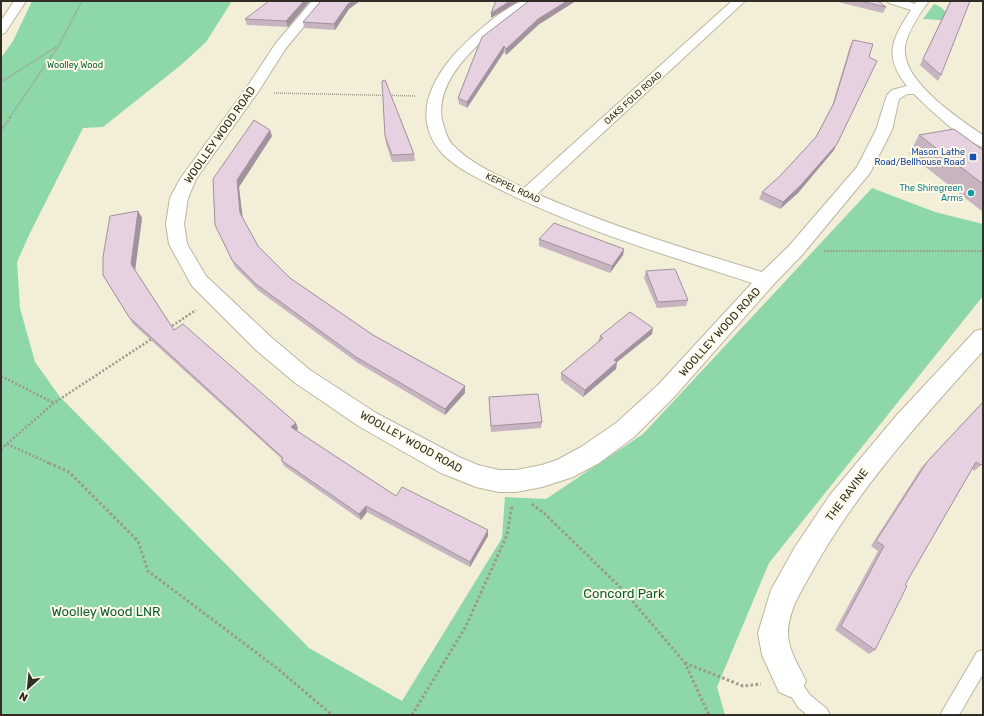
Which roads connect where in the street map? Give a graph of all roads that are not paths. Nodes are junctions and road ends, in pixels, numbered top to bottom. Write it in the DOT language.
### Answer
graph roads {
  1 [pos="20,1"];
  2 [pos="319,1"];
  3 [pos="529,1"];
  4 [pos="739,1"];
  5 [pos="893,1"];
  6 [pos="921,4"];
  7 [pos="1,30"];
  8 [pos="918,90"];
  9 [pos="983,142"];
  10 [pos="526,195"];
  11 [pos="766,280"];
  12 [pos="983,337"];
  13 [pos="983,658"];
  14 [pos="790,681"];
  15 [pos="821,715"];
  16 [pos="949,715"];
  1 -- 7 [label="street"];
  2 -- 11 [label="street, WOOLLEY WOOD ROAD"];
  3 -- 10 [label="street, KEPPEL ROAD"];
  4 -- 10 [label="street, OAKS FOLD ROAD"];
  5 -- 6 [label="street"];
  6 -- 8 [label="street"];
  8 -- 9 [label="street"];
  8 -- 11 [label="street, WOOLLEY WOOD ROAD"];
  10 -- 11 [label="street, KEPPEL ROAD"];
  12 -- 14 [label="street, THE RAVINE"];
  13 -- 16 [label="lane"];
  14 -- 15 [label="lane"];
}
